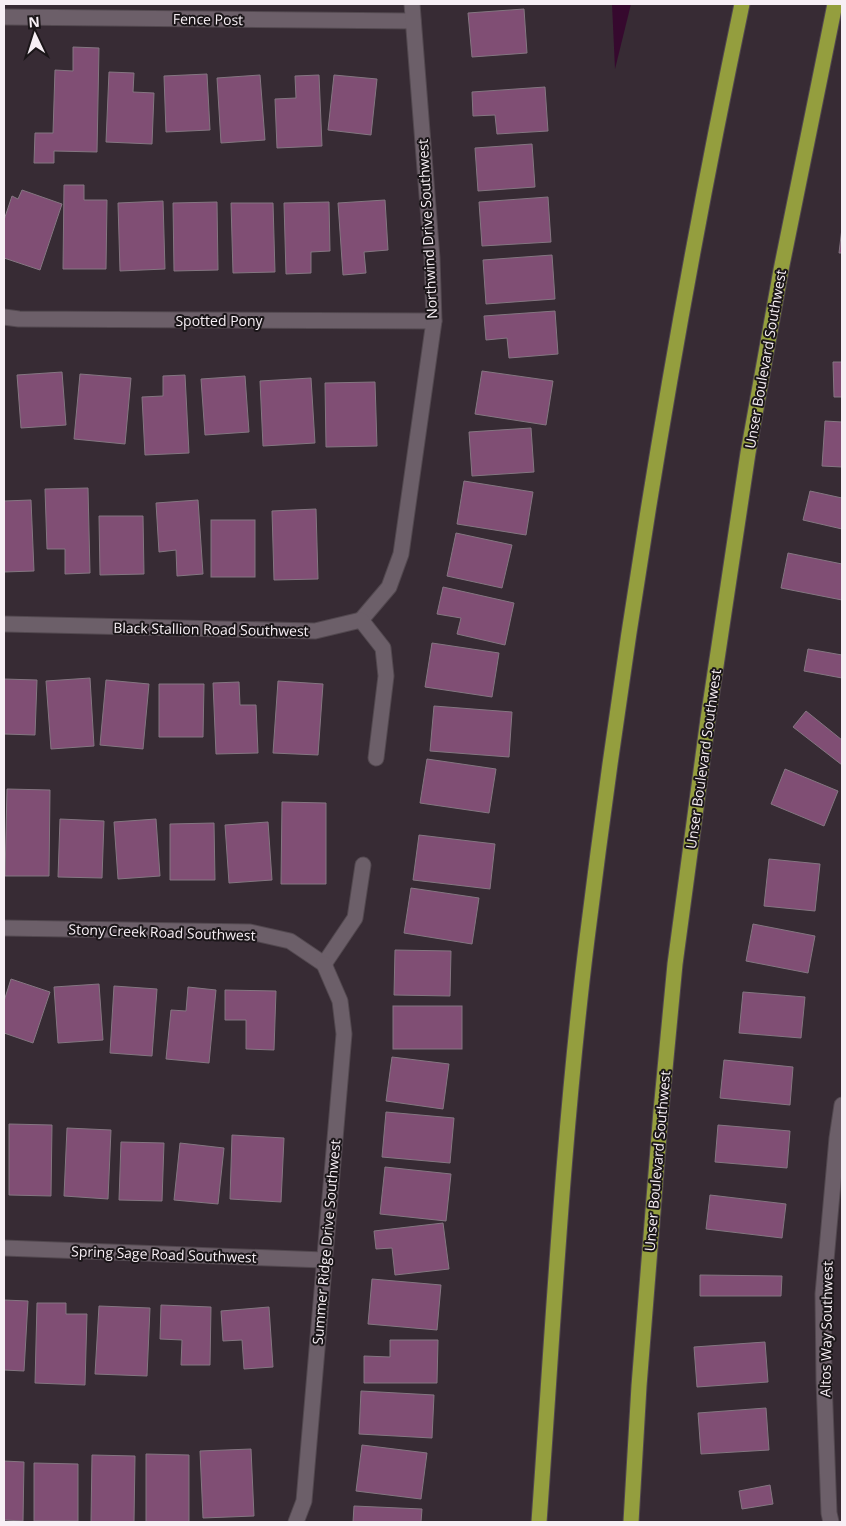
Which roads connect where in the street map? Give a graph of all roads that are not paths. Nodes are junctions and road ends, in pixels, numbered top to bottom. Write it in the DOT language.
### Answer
graph roads {
  1 [pos="412,4"];
  2 [pos="742,4"];
  3 [pos="835,4"];
  4 [pos="4,17"];
  5 [pos="413,21"];
  6 [pos="4,317"];
  7 [pos="434,321"];
  8 [pos="360,620"];
  9 [pos="4,624"];
  10 [pos="376,758"];
  11 [pos="363,864"];
  12 [pos="4,928"];
  13 [pos="324,964"];
  14 [pos="842,1105"];
  15 [pos="4,1248"];
  16 [pos="324,1260"];
  17 [pos="296,1522"];
  18 [pos="539,1522"];
  19 [pos="631,1522"];
  20 [pos="831,1522"];
  1 -- 5 [label="street, Northwind Drive Southwest"];
  2 -- 18 [label="main road"];
  3 -- 19 [label="main road, Unser Boulevard Southwest"];
  4 -- 5 [label="street, Fence Post"];
  5 -- 7 [label="street, Northwind Drive Southwest"];
  6 -- 7 [label="street, Spotted Pony"];
  7 -- 8 [label="street, Northwind Drive Southwest"];
  8 -- 9 [label="street, Black Stallion Road Southwest"];
  8 -- 10 [label="street"];
  11 -- 13 [label="street"];
  12 -- 13 [label="street, Stony Creek Road Southwest"];
  13 -- 16 [label="street, Summer Ridge Drive Southwest"];
  14 -- 20 [label="street, Altos Way Southwest"];
  15 -- 16 [label="street, Spring Sage Road Southwest"];
  16 -- 17 [label="street, Summer Ridge Drive Southwest"];
}
